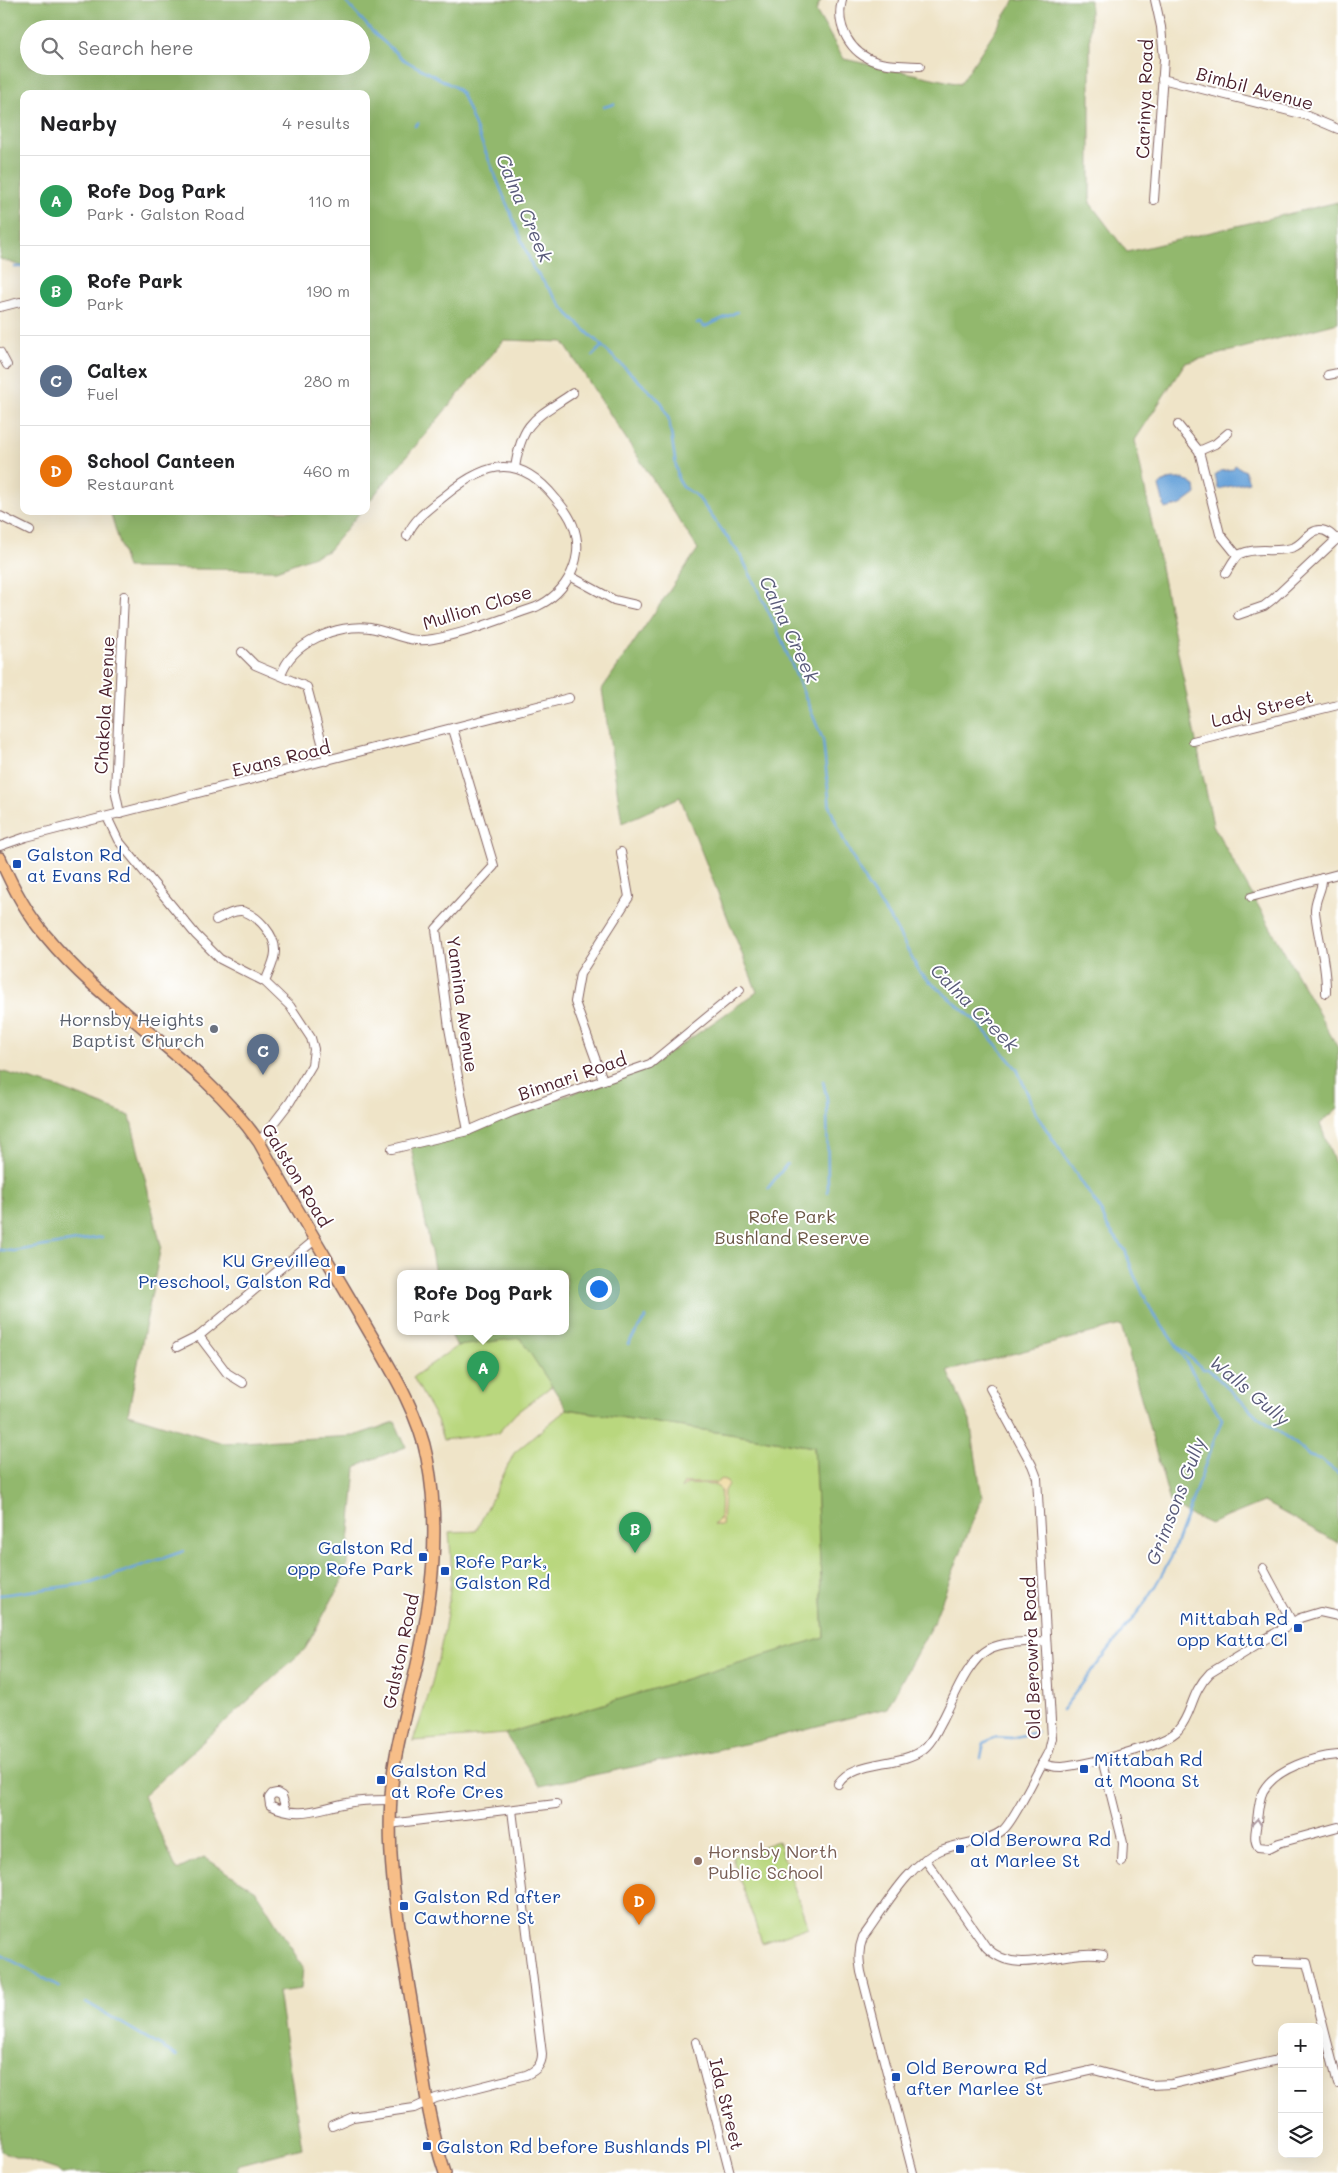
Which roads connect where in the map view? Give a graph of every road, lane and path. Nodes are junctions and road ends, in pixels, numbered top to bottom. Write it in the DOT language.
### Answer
graph roads {
  1 [pos="842,0"];
  2 [pos="1154,0"];
  3 [pos="920,66"];
  4 [pos="1162,79"];
  5 [pos="1338,129"];
  6 [pos="1154,200"];
  7 [pos="20,302"];
  8 [pos="0,307"];
  9 [pos="0,352"];
  10 [pos="6,365"];
  11 [pos="1338,373"];
  12 [pos="1328,375"];
  13 [pos="573,393"];
  14 [pos="1178,424"];
  15 [pos="1228,433"];
  16 [pos="1199,451"];
  17 [pos="515,468"];
  18 [pos="0,516"];
  19 [pos="30,531"];
  20 [pos="407,536"];
  21 [pos="1337,539"];
  22 [pos="1237,555"];
  23 [pos="1226,573"];
  24 [pos="570,576"];
  25 [pos="124,596"];
  26 [pos="636,605"];
  27 [pos="1238,615"];
  28 [pos="242,652"];
  29 [pos="281,676"];
  30 [pos="569,698"];
  31 [pos="1338,705"];
  32 [pos="453,729"];
  33 [pos="1193,741"];
  34 [pos="327,761"];
  35 [pos="120,814"];
  36 [pos="107,818"];
  37 [pos="0,846"];
  38 [pos="621,852"];
  39 [pos="0,858"];
  40 [pos="1338,874"];
  41 [pos="1322,878"];
  42 [pos="1251,897"];
  43 [pos="216,920"];
  44 [pos="265,982"];
  45 [pos="740,990"];
  46 [pos="1326,993"];
  47 [pos="603,1080"];
  48 [pos="468,1131"];
  49 [pos="259,1142"];
  50 [pos="392,1149"];
  51 [pos="316,1239"];
  52 [pos="199,1336"];
  53 [pos="177,1347"];
  54 [pos="243,1383"];
  55 [pos="990,1388"];
  56 [pos="1263,1568"];
  57 [pos="1338,1616"];
  58 [pos="1292,1622"];
  59 [pos="1046,1641"];
  60 [pos="1338,1755"];
  61 [pos="1102,1758"];
  62 [pos="1042,1763"];
  63 [pos="838,1784"];
  64 [pos="390,1800"];
  65 [pos="556,1804"];
  66 [pos="286,1809"];
  67 [pos="512,1810"];
  68 [pos="389,1824"];
  69 [pos="1338,1827"];
  70 [pos="925,1859"];
  71 [pos="1122,1862"];
  72 [pos="1103,1955"];
  73 [pos="1256,1961"];
  74 [pos="696,2042"];
  75 [pos="1329,2048"];
  76 [pos="1323,2050"];
  77 [pos="1278,2060"];
  78 [pos="1036,2083"];
  79 [pos="1338,2084"];
  80 [pos="426,2102"];
  81 [pos="332,2126"];
  82 [pos="445,2173"];
  83 [pos="730,2173"];
  84 [pos="913,2173"];
  1 -- 3 [label="street"];
  2 -- 4 [label="street, Carinya Road"];
  4 -- 5 [label="street, Bimbil Avenue"];
  4 -- 6 [label="street, Carinya Road"];
  7 -- 8 [label="street"];
  9 -- 10 [label="street"];
  11 -- 12 [label="street"];
  13 -- 17 [label="street"];
  14 -- 16 [label="street"];
  15 -- 16 [label="street"];
  16 -- 22 [label="street"];
  17 -- 20 [label="street, Mullion Close"];
  17 -- 24 [label="street, Mullion Close"];
  18 -- 19 [label="street"];
  21 -- 22 [label="street"];
  21 -- 27 [label="street"];
  22 -- 23 [label="street"];
  24 -- 26 [label="street"];
  24 -- 29 [label="street, Mullion Close"];
  25 -- 35 [label="street, Chakola Avenue"];
  28 -- 29 [label="street"];
  29 -- 34 [label="street"];
  30 -- 32 [label="street, Evans Road"];
  31 -- 33 [label="street, Lady Street"];
  32 -- 34 [label="street, Evans Road"];
  32 -- 48 [label="street, Yannina Avenue"];
  34 -- 35 [label="street, Evans Road"];
  35 -- 36 [label="street, Evans Road"];
  36 -- 37 [label="street, Evans Road"];
  36 -- 44 [label="street"];
  38 -- 47 [label="street"];
  39 -- 49 [label="main road, Galston Road"];
  40 -- 41 [label="street"];
  41 -- 42 [label="street"];
  41 -- 46 [label="street"];
  43 -- 44 [label="street"];
  44 -- 49 [label="street"];
  45 -- 47 [label="street, Binnari Road"];
  47 -- 48 [label="street, Binnari Road"];
  48 -- 50 [label="street, Binnari Road"];
  49 -- 51 [label="main road, Galston Road"];
  51 -- 52 [label="street"];
  51 -- 64 [label="main road, Galston Road"];
  52 -- 53 [label="street"];
  52 -- 54 [label="street"];
  55 -- 59 [label="street, Old Berowra Road"];
  56 -- 58 [label="street"];
  57 -- 58 [label="street"];
  58 -- 61 [label="street"];
  59 -- 62 [label="street, Old Berowra Road"];
  59 -- 63 [label="street"];
  69 -- 60 [label="street, one-way"];
  61 -- 62 [label="street"];
  61 -- 71 [label="street"];
  62 -- 70 [label="street, Old Berowra Road"];
  64 -- 66 [label="street"];
  64 -- 68 [label="main road, Galston Road"];
  65 -- 67 [label="street"];
  67 -- 68 [label="street"];
  67 -- 80 [label="street"];
  68 -- 80 [label="main road, Galston Road"];
  70 -- 72 [label="street"];
  70 -- 84 [label="street, Old Berowra Road"];
  73 -- 75 [label="street"];
  74 -- 83 [label="street, Ida Street"];
  75 -- 76 [label="street"];
  75 -- 79 [label="street"];
  77 -- 78 [label="street"];
  80 -- 81 [label="street"];
  80 -- 82 [label="main road, Galston Road"];
}
